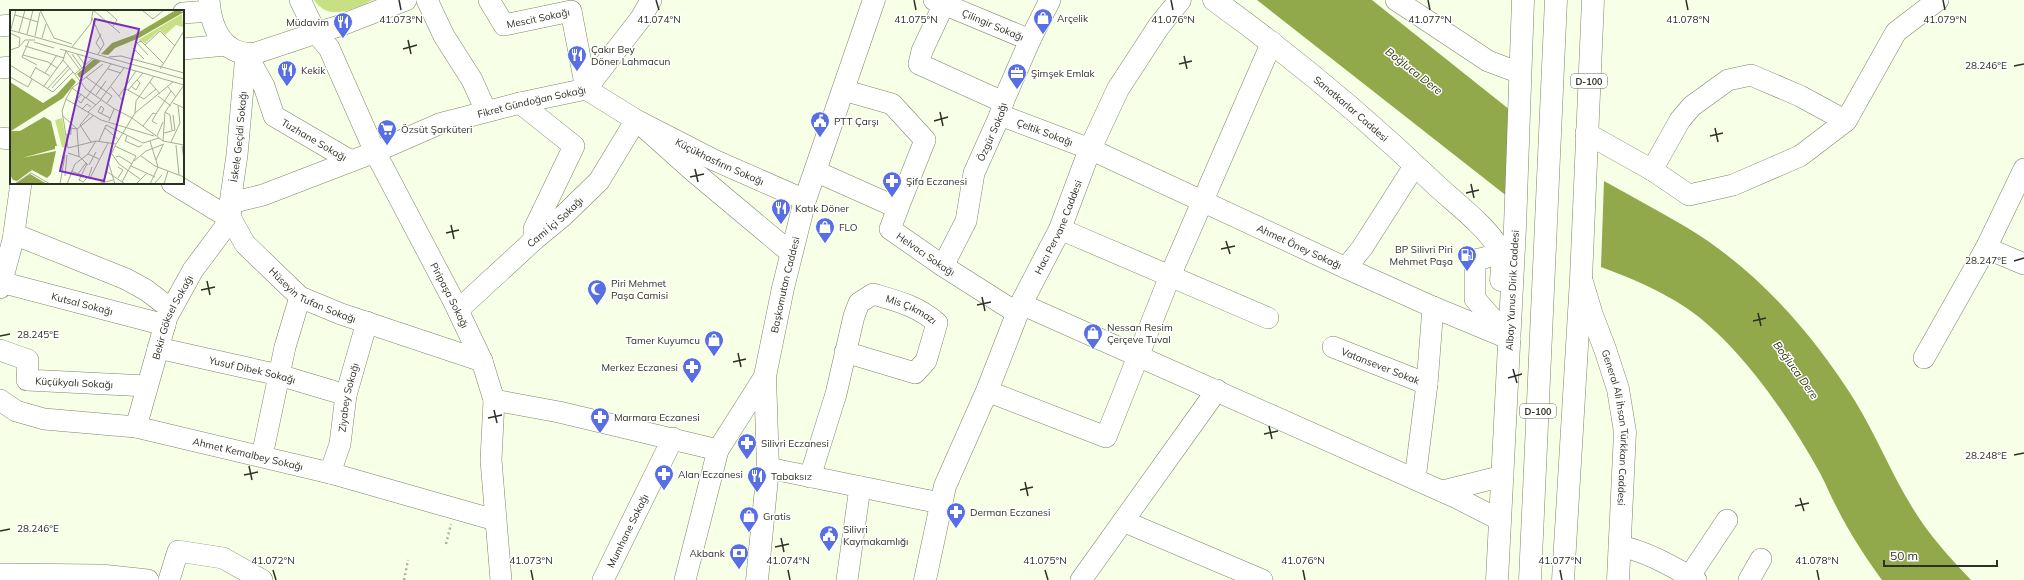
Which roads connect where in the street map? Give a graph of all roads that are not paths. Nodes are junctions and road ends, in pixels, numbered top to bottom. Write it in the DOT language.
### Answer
graph roads {
  1 [pos="300,0"];
  2 [pos="406,0"];
  3 [pos="427,0"];
  4 [pos="489,0"];
  5 [pos="651,0"];
  6 [pos="874,0"];
  7 [pos="1050,0"];
  8 [pos="1180,0"];
  9 [pos="1214,0"];
  10 [pos="1523,0"];
  11 [pos="1556,0"];
  12 [pos="1593,0"];
  13 [pos="1938,0"];
  14 [pos="939,2"];
  15 [pos="1406,3"];
  16 [pos="210,6"];
  17 [pos="184,13"];
  18 [pos="10,25"];
  19 [pos="0,26"];
  20 [pos="316,33"];
  21 [pos="1030,40"];
  22 [pos="1272,42"];
  23 [pos="226,45"];
  24 [pos="184,49"];
  25 [pos="246,54"];
  26 [pos="10,67"];
  27 [pos="0,68"];
  28 [pos="1520,73"];
  29 [pos="586,89"];
  30 [pos="843,90"];
  31 [pos="520,102"];
  32 [pos="1002,108"];
  33 [pos="486,111"];
  34 [pos="636,120"];
  35 [pos="1846,121"];
  36 [pos="1586,133"];
  37 [pos="0,138"];
  38 [pos="10,139"];
  39 [pos="1090,149"];
  40 [pos="375,152"];
  41 [pos="351,161"];
  42 [pos="1415,165"];
  43 [pos="2024,169"];
  44 [pos="1652,170"];
  45 [pos="815,171"];
  46 [pos="21,184"];
  47 [pos="174,184"];
  48 [pos="805,200"];
  49 [pos="1203,200"];
  50 [pos="898,208"];
  51 [pos="230,211"];
  52 [pos="1516,218"];
  53 [pos="1480,226"];
  54 [pos="1060,229"];
  55 [pos="14,234"];
  56 [pos="534,240"];
  57 [pos="1986,248"];
  58 [pos="791,253"];
  59 [pos="2024,264"];
  60 [pos="943,266"];
  61 [pos="1346,268"];
  62 [pos="1581,268"];
  63 [pos="1170,276"];
  64 [pos="1,284"];
  65 [pos="300,297"];
  66 [pos="1433,307"];
  67 [pos="1019,308"];
  68 [pos="458,310"];
  69 [pos="168,317"];
  70 [pos="1268,318"];
  71 [pos="367,322"];
  72 [pos="1510,339"];
  73 [pos="1333,347"];
  74 [pos="158,348"];
  75 [pos="0,350"];
  76 [pos="846,352"];
  77 [pos="1137,355"];
  78 [pos="1924,358"];
  79 [pos="482,362"];
  80 [pos="279,375"];
  81 [pos="765,376"];
  82 [pos="27,380"];
  83 [pos="1427,384"];
  84 [pos="148,386"];
  85 [pos="1217,390"];
  86 [pos="987,391"];
  87 [pos="346,395"];
  88 [pos="494,400"];
  89 [pos="8,405"];
  90 [pos="136,427"];
  91 [pos="673,438"];
  92 [pos="718,450"];
  93 [pos="262,456"];
  94 [pos="768,468"];
  95 [pos="330,473"];
  96 [pos="1503,476"];
  97 [pos="810,477"];
  98 [pos="1415,479"];
  99 [pos="860,487"];
  100 [pos="1443,491"];
  101 [pos="940,503"];
  102 [pos="495,520"];
  103 [pos="1500,520"];
  104 [pos="1727,520"];
  105 [pos="1123,522"];
  106 [pos="1620,546"];
  107 [pos="1761,559"];
  108 [pos="0,574"];
  109 [pos="1240,576"];
  110 [pos="90,577"];
  111 [pos="127,578"];
  112 [pos="1693,578"];
  113 [pos="148,580"];
  114 [pos="169,580"];
  115 [pos="262,580"];
  116 [pos="500,580"];
  117 [pos="603,580"];
  118 [pos="685,580"];
  119 [pos="757,580"];
  120 [pos="847,580"];
  121 [pos="925,580"];
  122 [pos="1081,580"];
  123 [pos="1262,580"];
  124 [pos="1497,580"];
  125 [pos="1530,580"];
  126 [pos="1562,580"];
  127 [pos="1618,580"];
  128 [pos="1748,580"];
  1 -- 20 [label="street, Piripaşa Sokağı"];
  2 -- 20 [label="street"];
  3 -- 33 [label="street"];
  4 -- 29 [label="street, Mescit Sokağı"];
  5 -- 29 [label="street"];
  6 -- 30 [label="main road, Başkomutan Caddesi"];
  7 -- 21 [label="street, Özgür Sokağı"];
  8 -- 39 [label="main road, Hacı Pervane Caddesi"];
  9 -- 22 [label="main road, Sanatkarlar Caddesi"];
  10 -- 28 [label="main road, Albay Yunus Dirik Caddesi"];
  11 -- 125 [label="main road, D-100"];
  12 -- 36 [label="main road, D-100"];
  13 -- 35 [label="street"];
  14 -- 21 [label="street, Çilingir Sokağı"];
  14 -- 32 [label="street, Çeltik Sokağı"];
  15 -- 28 [label="street"];
  16 -- 17 [label="street"];
  16 -- 23 [label="street"];
  18 -- 19 [label="street"];
  20 -- 25 [label="street"];
  20 -- 40 [label="street, Piripaşa Sokağı"];
  21 -- 32 [label="street, Özgür Sokağı"];
  22 -- 42 [label="main road, Sanatkarlar Caddesi"];
  22 -- 49 [label="street"];
  23 -- 24 [label="street"];
  23 -- 25 [label="street"];
  25 -- 41 [label="street, Tuzhane Sokağı"];
  25 -- 51 [label="street, İskele Geçidi Sokağı"];
  26 -- 27 [label="street"];
  28 -- 52 [label="main road, Albay Yunus Dirik Caddesi"];
  29 -- 31 [label="street, Fikret Gündoğan Sokağı"];
  29 -- 34 [label="street, Fikret Gündoğan Sokağı"];
  30 -- 45 [label="main road, Başkomutan Caddesi"];
  30 -- 50 [label="street"];
  31 -- 33 [label="street, Fikret Gündoğan Sokağı"];
  31 -- 56 [label="street"];
  32 -- 39 [label="street, Çeltik Sokağı"];
  32 -- 60 [label="street, Özgür Sokağı"];
  33 -- 40 [label="street, Fikret Gündoğan Sokağı"];
  34 -- 48 [label="street, Küçükhasfırın Sokağı"];
  34 -- 56 [label="street, Cami İçi Sokağı"];
  34 -- 58 [label="street, Fikret Gündoğan Sokağı"];
  35 -- 44 [label="street"];
  35 -- 44 [label="street"];
  36 -- 44 [label="street"];
  36 -- 62 [label="main road, D-100"];
  37 -- 38 [label="street"];
  39 -- 49 [label="street, Ahmet Öney Sokağı"];
  39 -- 54 [label="main road, Hacı Pervane Caddesi"];
  40 -- 41 [label="street, Fikret Gündoğan Sokağı"];
  40 -- 68 [label="street, Piripaşa Sokağı"];
  41 -- 51 [label="street, Fikret Gündoğan Sokağı"];
  42 -- 53 [label="main road, Sanatkarlar Caddesi"];
  42 -- 61 [label="street"];
  43 -- 57 [label="street"];
  45 -- 48 [label="main road, Başkomutan Caddesi"];
  45 -- 50 [label="street"];
  46 -- 55 [label="street"];
  47 -- 51 [label="street, Hüseyin Tufan Sokağı"];
  48 -- 58 [label="main road, Başkomutan Caddesi"];
  49 -- 61 [label="street, Ahmet Öney Sokağı"];
  49 -- 63 [label="street"];
  50 -- 60 [label="street, Helvacı Sokağı"];
  51 -- 65 [label="street, Hüseyin Tufan Sokağı"];
  51 -- 69 [label="street, Bekir Göksel Sokağı"];
  52 -- 53 [label="main road"];
  52 -- 72 [label="main road, Albay Yunus Dirik Caddesi"];
  53 -- 72 [label="main road, Sanatkarlar Caddesi"];
  54 -- 63 [label="street"];
  54 -- 67 [label="main road, Hacı Pervane Caddesi"];
  55 -- 64 [label="street"];
  55 -- 69 [label="street"];
  56 -- 68 [label="street, Cami İçi Sokağı"];
  57 -- 59 [label="street"];
  57 -- 78 [label="street"];
  58 -- 81 [label="main road, Başkomutan Caddesi"];
  60 -- 67 [label="street, Helvacı Sokağı"];
  61 -- 66 [label="street, Ahmet Öney Sokağı"];
  62 -- 106 [label="main road, General Ali İhsan Türkkan Caddesi"];
  62 -- 126 [label="main road, D-100"];
  63 -- 70 [label="street"];
  63 -- 77 [label="street"];
  64 -- 69 [label="street, Kutsal Sokağı"];
  65 -- 71 [label="street, Hüseyin Tufan Sokağı"];
  65 -- 80 [label="street"];
  66 -- 72 [label="street, Ahmet Öney Sokağı"];
  66 -- 83 [label="street"];
  67 -- 77 [label="street, Helvacı Sokağı"];
  67 -- 86 [label="main road, Hacı Pervane Caddesi"];
  68 -- 79 [label="street, Piripaşa Sokağı"];
  69 -- 74 [label="street, Bekir Göksel Sokağı"];
  71 -- 79 [label="street, Hüseyin Tufan Sokağı"];
  71 -- 87 [label="street, Ziyabey Sokağı"];
  72 -- 96 [label="main road, Albay Yunus Dirik Caddesi"];
  73 -- 83 [label="street, Vatansever Sokak"];
  74 -- 80 [label="street, Yusuf Dibek Sokağı"];
  74 -- 84 [label="street, Bekir Göksel Sokağı"];
  75 -- 82 [label="street, Küçükyalı Sokağı"];
  76 -- 76 [label="street, Mis Çıkmazı"];
  76 -- 97 [label="street, Mis Çıkmazı"];
  77 -- 85 [label="street, Helvacı Sokağı"];
  77 -- 86 [label="street"];
  79 -- 88 [label="street, Piripaşa Sokağı"];
  80 -- 87 [label="street, Yusuf Dibek Sokağı"];
  80 -- 93 [label="street"];
  81 -- 92 [label="street"];
  81 -- 94 [label="main road, Başkomutan Caddesi"];
  82 -- 84 [label="street, Küçükyalı Sokağı"];
  82 -- 89 [label="street"];
  83 -- 98 [label="street"];
  84 -- 90 [label="street, Bekir Göksel Sokağı"];
  85 -- 98 [label="street, Helvacı Sokağı"];
  85 -- 105 [label="street"];
  86 -- 101 [label="main road, Hacı Pervane Caddesi"];
  87 -- 95 [label="street, Ziyabey Sokağı"];
  88 -- 91 [label="street"];
  88 -- 102 [label="street, Piripaşa Sokağı"];
  89 -- 90 [label="street, Ahmet Kemalbey Sokağı"];
  90 -- 93 [label="street, Ahmet Kemalbey Sokağı"];
  91 -- 92 [label="street"];
  91 -- 117 [label="street, Mumhane Sokağı"];
  92 -- 118 [label="street"];
  93 -- 95 [label="street, Ahmet Kemalbey Sokağı"];
  94 -- 97 [label="street"];
  94 -- 119 [label="main road, Başkomutan Caddesi"];
  95 -- 102 [label="street, Ahmet Kemalbey Sokağı"];
  96 -- 100 [label="street"];
  96 -- 103 [label="main road, Albay Yunus Dirik Caddesi"];
  97 -- 99 [label="street"];
  98 -- 100 [label="street, Helvacı Sokağı"];
  99 -- 101 [label="street"];
  99 -- 120 [label="street"];
  100 -- 103 [label="street, Helvacı Sokağı"];
  101 -- 121 [label="main road, Hacı Pervane Caddesi"];
  102 -- 116 [label="street, Piripaşa Sokağı"];
  103 -- 124 [label="main road, Albay Yunus Dirik Caddesi"];
  104 -- 112 [label="street"];
  105 -- 109 [label="street"];
  105 -- 122 [label="street"];
  106 -- 112 [label="street"];
  106 -- 127 [label="main road, General Ali İhsan Türkkan Caddesi"];
  107 -- 128 [label="street"];
  108 -- 110 [label="street"];
  109 -- 123 [label="street"];
  110 -- 111 [label="street"];
  111 -- 113 [label="street"];
  114 -- 115 [label="street"];
}
